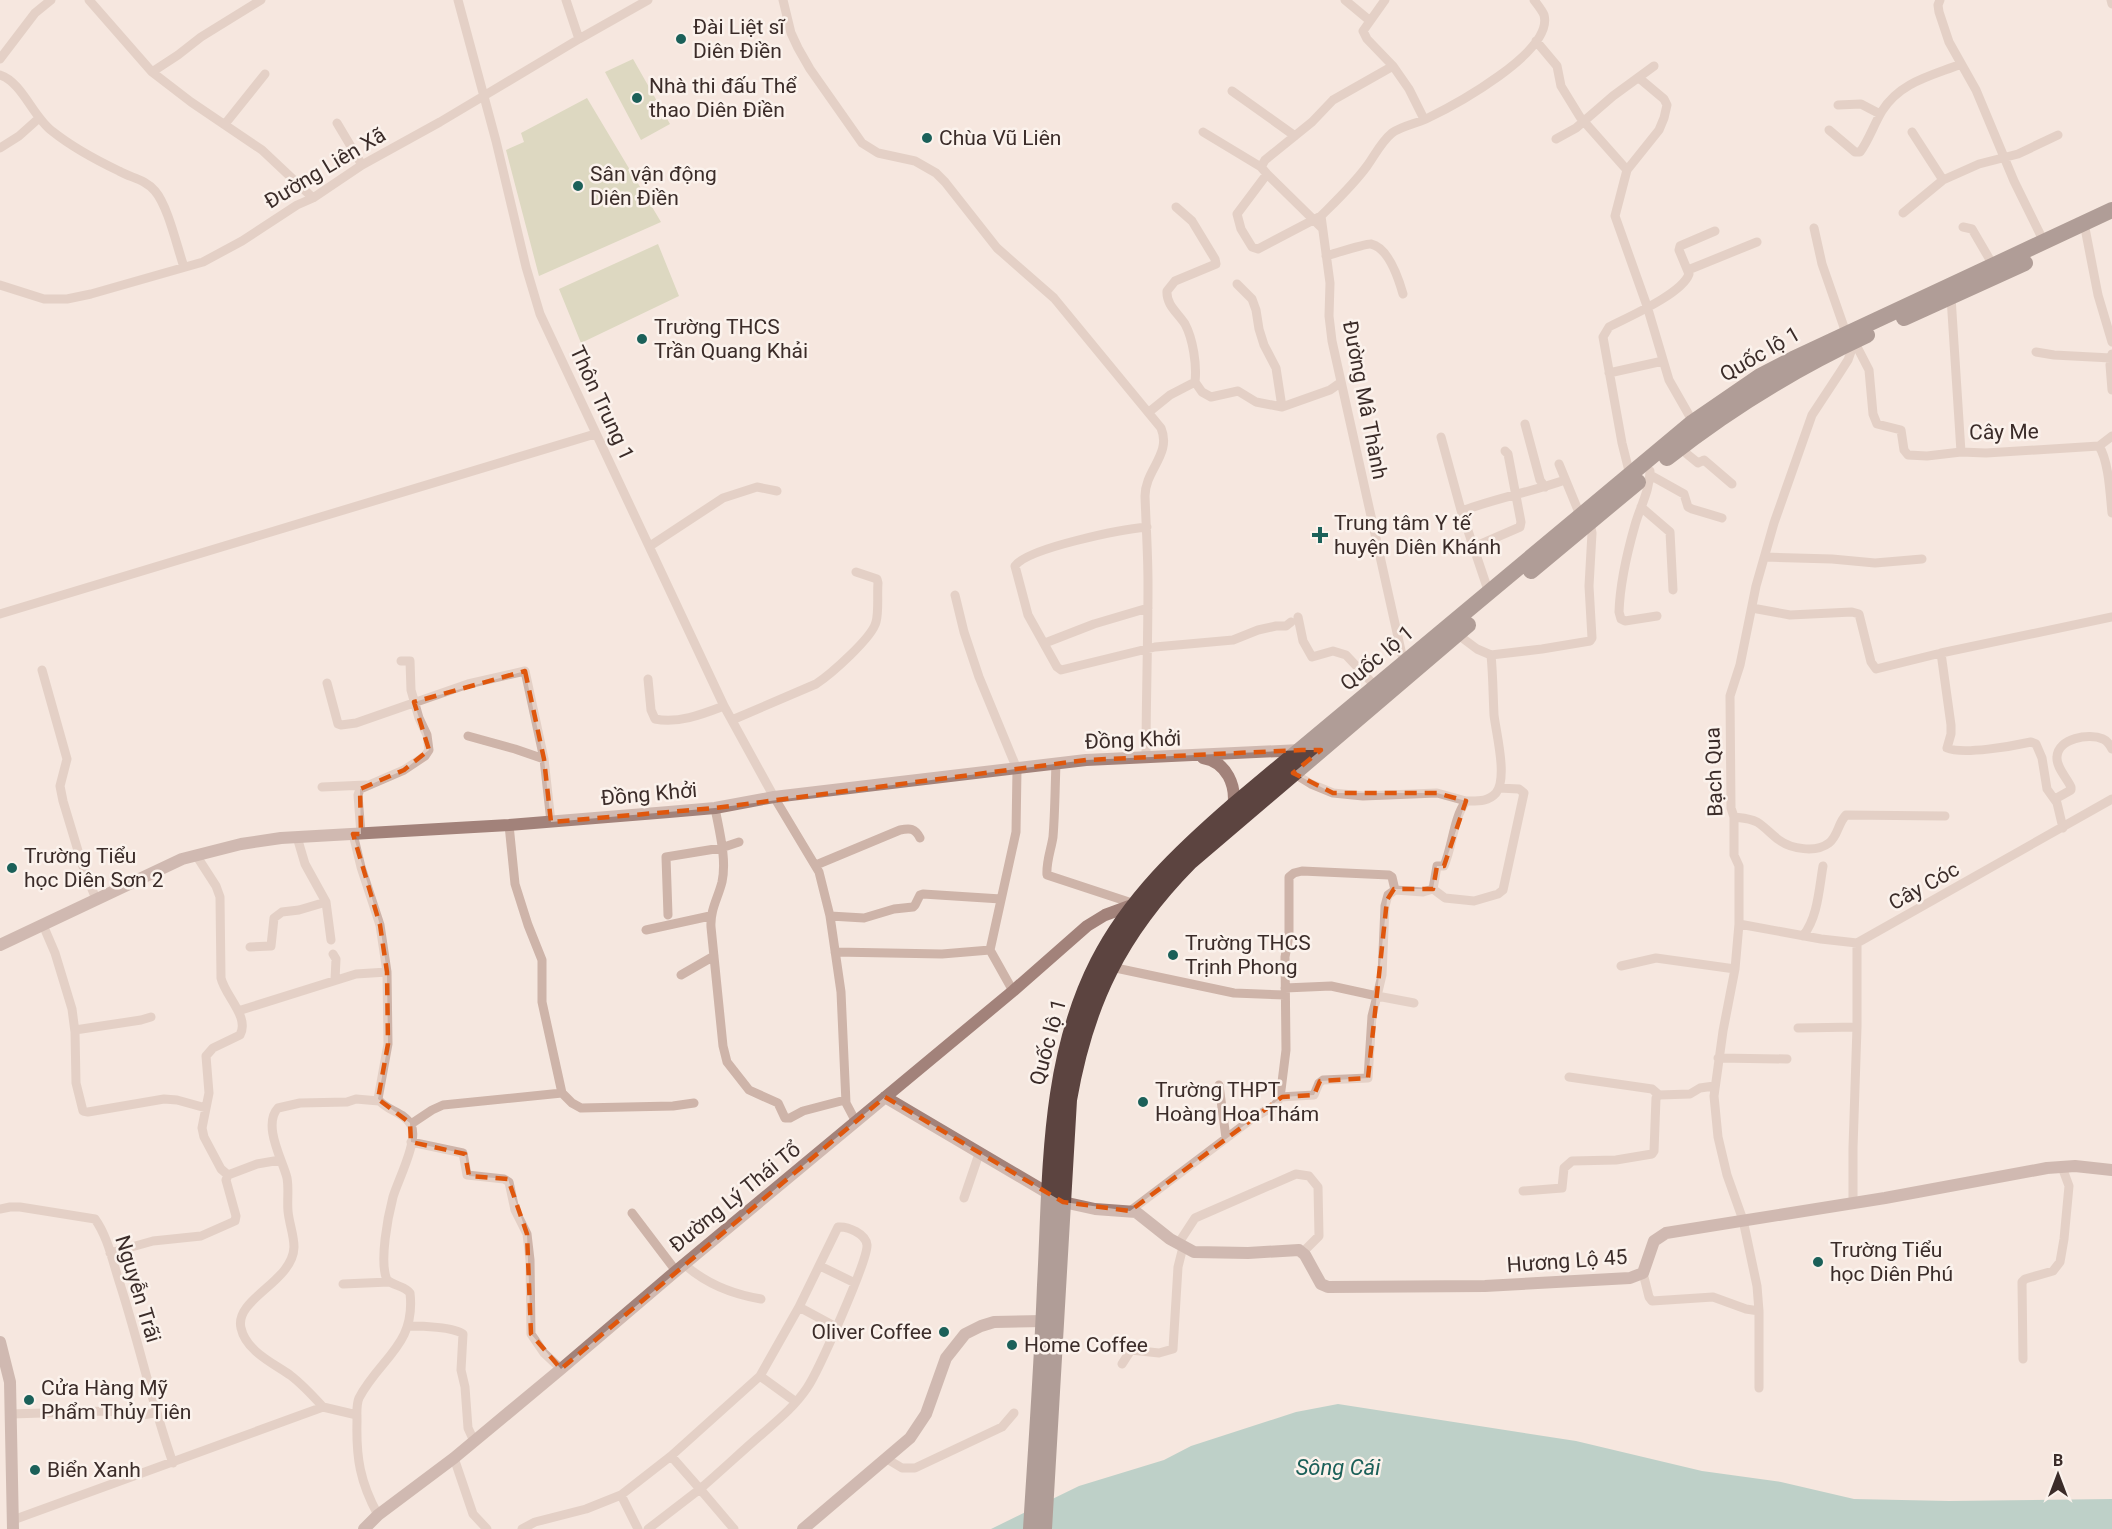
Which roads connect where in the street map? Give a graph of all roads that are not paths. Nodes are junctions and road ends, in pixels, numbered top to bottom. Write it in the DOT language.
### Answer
graph roads {
  1 [pos="51,0"];
  2 [pos="89,0"];
  3 [pos="261,0"];
  4 [pos="458,0"];
  5 [pos="566,0"];
  6 [pos="648,0"];
  7 [pos="783,0"];
  8 [pos="1345,0"];
  9 [pos="1385,0"];
  10 [pos="1534,0"];
  11 [pos="1940,0"];
  12 [pos="629,4"];
  13 [pos="1369,21"];
  14 [pos="579,39"];
  15 [pos="1536,41"];
  16 [pos="0,59"];
  17 [pos="1961,64"];
  18 [pos="1393,66"];
  19 [pos="1654,66"];
  20 [pos="152,72"];
  21 [pos="265,74"];
  22 [pos="0,75"];
  23 [pos="1639,78"];
  24 [pos="1232,91"];
  25 [pos="483,96"];
  26 [pos="1838,105"];
  27 [pos="1880,114"];
  28 [pos="38,119"];
  29 [pos="1424,119"];
  30 [pos="1584,121"];
  31 [pos="337,123"];
  32 [pos="225,124"];
  33 [pos="1829,130"];
  34 [pos="1203,132"];
  35 [pos="1912,132"];
  36 [pos="2058,135"];
  37 [pos="1295,136"];
  38 [pos="1556,139"];
  39 [pos="0,148"];
  40 [pos="2005,158"];
  41 [pos="362,165"];
  42 [pos="1627,170"];
  43 [pos="1264,171"];
  44 [pos="1943,180"];
  45 [pos="313,198"];
  46 [pos="1176,207"];
  47 [pos="2112,210"];
  48 [pos="1903,213"];
  49 [pos="1317,218"];
  50 [pos="2112,221"];
  51 [pos="1963,227"];
  52 [pos="1814,228"];
  53 [pos="2085,228"];
  54 [pos="1715,231"];
  55 [pos="1757,242"];
  56 [pos="2044,242"];
  57 [pos="1326,256"];
  58 [pos="1993,265"];
  59 [pos="184,267"];
  60 [pos="1688,270"];
  61 [pos="1237,284"];
  62 [pos="0,285"];
  63 [pos="1403,294"];
  64 [pos="1951,297"];
  65 [pos="1647,306"];
  66 [pos="1850,337"];
  67 [pos="2112,342"];
  68 [pos="2036,352"];
  69 [pos="2111,356"];
  70 [pos="1663,361"];
  71 [pos="1610,373"];
  72 [pos="1195,382"];
  73 [pos="1340,383"];
  74 [pos="2112,390"];
  75 [pos="1282,406"];
  76 [pos="1149,412"];
  77 [pos="1693,422"];
  78 [pos="1525,424"];
  79 [pos="595,434"];
  80 [pos="2112,436"];
  81 [pos="1441,437"];
  82 [pos="1682,446"];
  83 [pos="2099,446"];
  84 [pos="1505,451"];
  85 [pos="1961,452"];
  86 [pos="1559,464"];
  87 [pos="1650,473"];
  88 [pos="1630,475"];
  89 [pos="1565,480"];
  90 [pos="1732,484"];
  91 [pos="1545,487"];
  92 [pos="777,491"];
  93 [pos="1516,495"];
  94 [pos="1641,507"];
  95 [pos="1462,512"];
  96 [pos="2112,513"];
  97 [pos="1722,518"];
  98 [pos="1585,519"];
  99 [pos="1147,527"];
  100 [pos="650,546"];
  101 [pos="1474,548"];
  102 [pos="1765,557"];
  103 [pos="1922,559"];
  104 [pos="856,572"];
  105 [pos="1673,590"];
  106 [pos="1489,593"];
  107 [pos="955,595"];
  108 [pos="1148,608"];
  109 [pos="1752,608"];
  110 [pos="0,614"];
  111 [pos="1657,616"];
  112 [pos="2112,617"];
  113 [pos="1457,634"];
  114 [pos="1045,643"];
  115 [pos="1146,650"];
  116 [pos="1941,653"];
  117 [pos="1491,655"];
  118 [pos="401,661"];
  119 [pos="1404,664"];
  120 [pos="42,670"];
  121 [pos="648,679"];
  122 [pos="327,683"];
  123 [pos="1376,687"];
  124 [pos="414,702"];
  125 [pos="724,706"];
  126 [pos="732,720"];
  127 [pos="468,736"];
  128 [pos="2112,749"];
  129 [pos="1302,750"];
  130 [pos="1320,750"];
  131 [pos="1196,756"];
  132 [pos="1146,758"];
  133 [pos="544,759"];
  134 [pos="1056,764"];
  135 [pos="1017,769"];
  136 [pos="1293,773"];
  137 [pos="366,785"];
  138 [pos="322,787"];
  139 [pos="1499,788"];
  140 [pos="774,797"];
  141 [pos="2055,799"];
  142 [pos="2112,800"];
  143 [pos="1467,801"];
  144 [pos="1234,805"];
  145 [pos="716,807"];
  146 [pos="1945,816"];
  147 [pos="1734,817"];
  148 [pos="551,822"];
  149 [pos="509,825"];
  150 [pos="1229,828"];
  151 [pos="2063,828"];
  152 [pos="357,834"];
  153 [pos="297,837"];
  154 [pos="920,838"];
  155 [pos="739,842"];
  156 [pos="722,848"];
  157 [pos="196,855"];
  158 [pos="816,865"];
  159 [pos="1823,866"];
  160 [pos="1433,889"];
  161 [pos="1395,890"];
  162 [pos="96,899"];
  163 [pos="1001,899"];
  164 [pos="326,902"];
  165 [pos="1135,904"];
  166 [pos="668,915"];
  167 [pos="710,916"];
  168 [pos="830,916"];
  169 [pos="1739,924"];
  170 [pos="43,925"];
  171 [pos="646,930"];
  172 [pos="1803,936"];
  173 [pos="331,940"];
  174 [pos="1857,943"];
  175 [pos="0,945"];
  176 [pos="250,947"];
  177 [pos="990,950"];
  178 [pos="835,952"];
  179 [pos="333,954"];
  180 [pos="714,956"];
  181 [pos="1621,966"];
  182 [pos="1111,967"];
  183 [pos="1735,969"];
  184 [pos="387,972"];
  185 [pos="681,975"];
  186 [pos="336,980"];
  187 [pos="1013,991"];
  188 [pos="1285,991"];
  189 [pos="1377,996"];
  190 [pos="1414,1003"];
  191 [pos="238,1011"];
  192 [pos="151,1017"];
  193 [pos="1857,1027"];
  194 [pos="1798,1028"];
  195 [pos="75,1030"];
  196 [pos="1719,1058"];
  197 [pos="1787,1059"];
  198 [pos="1569,1077"];
  199 [pos="1219,1085"];
  200 [pos="1714,1086"];
  201 [pos="562,1093"];
  202 [pos="1659,1095"];
  203 [pos="885,1097"];
  204 [pos="1280,1097"];
  205 [pos="845,1100"];
  206 [pos="379,1101"];
  207 [pos="694,1103"];
  208 [pos="206,1108"];
  209 [pos="856,1122"];
  210 [pos="411,1124"];
  211 [pos="1226,1138"];
  212 [pos="411,1142"];
  213 [pos="979,1154"];
  214 [pos="280,1160"];
  215 [pos="2062,1167"];
  216 [pos="2112,1170"];
  217 [pos="228,1174"];
  218 [pos="1523,1191"];
  219 [pos="964,1198"];
  220 [pos="1057,1198"];
  221 [pos="1853,1203"];
  222 [pos="0,1209"];
  223 [pos="1130,1211"];
  224 [pos="633,1213"];
  225 [pos="1743,1220"];
  226 [pos="1181,1246"];
  227 [pos="110,1252"];
  228 [pos="1303,1252"];
  229 [pos="820,1266"];
  230 [pos="680,1267"];
  231 [pos="1643,1273"];
  232 [pos="389,1282"];
  233 [pos="855,1283"];
  234 [pos="343,1284"];
  235 [pos="761,1299"];
  236 [pos="799,1307"];
  237 [pos="1759,1311"];
  238 [pos="1044,1321"];
  239 [pos="409,1326"];
  240 [pos="836,1327"];
  241 [pos="0,1342"];
  242 [pos="2023,1359"];
  243 [pos="1122,1364"];
  244 [pos="561,1369"];
  245 [pos="760,1376"];
  246 [pos="1760,1388"];
  247 [pos="796,1401"];
  248 [pos="1046,1403"];
  249 [pos="323,1407"];
  250 [pos="7,1408"];
  251 [pos="155,1413"];
  252 [pos="1014,1413"];
  253 [pos="357,1416"];
  254 [pos="474,1441"];
  255 [pos="671,1456"];
  256 [pos="454,1458"];
  257 [pos="887,1459"];
  258 [pos="173,1462"];
  259 [pos="700,1489"];
  260 [pos="621,1495"];
  261 [pos="378,1515"];
  262 [pos="13,1524"];
  263 [pos="364,1529"];
  264 [pos="487,1529"];
  265 [pos="522,1529"];
  266 [pos="638,1529"];
  267 [pos="648,1529"];
  268 [pos="734,1529"];
  269 [pos="803,1529"];
  270 [pos="1030,1529"];
  271 [pos="1044,1529"];
  1 -- 16 [label="street"];
  2 -- 20 [label="street"];
  3 -- 20 [label="street"];
  4 -- 25 [label="street, Thôn Trung 1"];
  5 -- 14 [label="street"];
  6 -- 12 [label="street, Đường Liên Xã"];
  7 -- 76 [label="street"];
  8 -- 13 [label="street"];
  9 -- 13 [label="street"];
  10 -- 15 [label="street"];
  11 -- 17 [label="street"];
  12 -- 14 [label="street, Đường Liên Xã"];
  13 -- 18 [label="street"];
  14 -- 25 [label="street, Đường Liên Xã"];
  15 -- 29 [label="street"];
  15 -- 30 [label="street"];
  17 -- 27 [label="street"];
  17 -- 40 [label="street"];
  18 -- 29 [label="street"];
  18 -- 37 [label="street"];
  19 -- 23 [label="street"];
  20 -- 32 [label="street"];
  21 -- 32 [label="street"];
  22 -- 28 [label="street"];
  23 -- 30 [label="street"];
  23 -- 42 [label="street"];
  24 -- 37 [label="street"];
  25 -- 41 [label="street, Đường Liên Xã"];
  25 -- 79 [label="street, Thôn Trung 1"];
  26 -- 27 [label="street"];
  27 -- 33 [label="street"];
  28 -- 39 [label="street"];
  28 -- 59 [label="street"];
  29 -- 49 [label="street"];
  30 -- 38 [label="street"];
  30 -- 42 [label="street"];
  31 -- 41 [label="street"];
  32 -- 45 [label="street"];
  34 -- 43 [label="street"];
  35 -- 44 [label="street"];
  36 -- 40 [label="street"];
  37 -- 43 [label="street"];
  40 -- 44 [label="street"];
  40 -- 56 [label="street"];
  41 -- 45 [label="street, Đường Liên Xã"];
  42 -- 65 [label="street"];
  43 -- 49 [label="street"];
  43 -- 49 [label="street"];
  44 -- 48 [label="street"];
  45 -- 59 [label="street, Đường Liên Xã"];
  46 -- 72 [label="street"];
  47 -- 53 [label="highway, Quốc lộ 1"];
  49 -- 57 [label="street, Đường Mâ Thành"];
  50 -- 53 [label="highway, Quốc lộ 1"];
  51 -- 58 [label="street"];
  52 -- 66 [label="street"];
  53 -- 56 [label="highway, Quốc lộ 1"];
  53 -- 64 [label="highway, Quốc lộ 1"];
  53 -- 67 [label="street"];
  54 -- 60 [label="street"];
  55 -- 60 [label="street"];
  56 -- 58 [label="highway, Quốc lộ 1"];
  57 -- 63 [label="street"];
  57 -- 73 [label="street, Đường Mâ Thành"];
  58 -- 66 [label="highway, Quốc lộ 1"];
  59 -- 62 [label="street, Đường Liên Xã"];
  60 -- 65 [label="street"];
  61 -- 75 [label="street"];
  64 -- 66 [label="highway, Quốc lộ 1"];
  64 -- 85 [label="street, Cây Me"];
  65 -- 70 [label="street"];
  65 -- 71 [label="street"];
  66 -- 77 [label="highway, Quốc lộ 1"];
  66 -- 82 [label="highway, Quốc lộ 1"];
  66 -- 85 [label="street"];
  66 -- 102 [label="street, Bạch Qua"];
  68 -- 69 [label="street"];
  69 -- 74 [label="street"];
  70 -- 71 [label="street"];
  70 -- 77 [label="street"];
  71 -- 88 [label="street"];
  72 -- 75 [label="street"];
  72 -- 76 [label="street"];
  73 -- 75 [label="street"];
  73 -- 119 [label="street, Đường Mâ Thành"];
  76 -- 99 [label="street"];
  77 -- 88 [label="highway, Quốc lộ 1"];
  78 -- 91 [label="street"];
  79 -- 100 [label="street, Thôn Trung 1"];
  79 -- 110 [label="street"];
  80 -- 83 [label="street"];
  81 -- 95 [label="street"];
  82 -- 87 [label="highway, Quốc lộ 1"];
  82 -- 90 [label="street"];
  83 -- 85 [label="street, Cây Me"];
  83 -- 96 [label="street"];
  84 -- 93 [label="street"];
  86 -- 89 [label="street"];
  87 -- 94 [label="street"];
  87 -- 97 [label="street"];
  87 -- 98 [label="highway, Quốc lộ 1"];
  88 -- 98 [label="highway, Quốc lộ 1"];
  89 -- 91 [label="street"];
  89 -- 98 [label="street"];
  91 -- 93 [label="street"];
  92 -- 100 [label="street"];
  93 -- 95 [label="street"];
  93 -- 101 [label="street"];
  94 -- 105 [label="street"];
  94 -- 111 [label="street"];
  95 -- 101 [label="street"];
  98 -- 106 [label="highway, Quốc lộ 1"];
  98 -- 113 [label="highway, Quốc lộ 1"];
  98 -- 117 [label="street"];
  99 -- 108 [label="street"];
  99 -- 114 [label="street"];
  100 -- 125 [label="street, Thôn Trung 1"];
  101 -- 106 [label="street"];
  102 -- 103 [label="street"];
  102 -- 109 [label="street, Bạch Qua"];
  104 -- 126 [label="street"];
  106 -- 119 [label="highway, Quốc lộ 1"];
  107 -- 135 [label="street"];
  108 -- 114 [label="street"];
  108 -- 115 [label="street"];
  109 -- 116 [label="street"];
  109 -- 147 [label="street, Bạch Qua"];
  112 -- 116 [label="street"];
  113 -- 117 [label="street"];
  113 -- 130 [label="highway, Quốc lộ 1"];
  114 -- 115 [label="street"];
  115 -- 123 [label="street"];
  115 -- 132 [label="street"];
  116 -- 141 [label="street"];
  117 -- 139 [label="street"];
  118 -- 124 [label="street"];
  119 -- 123 [label="highway, Quốc lộ 1"];
  120 -- 162 [label="street"];
  121 -- 125 [label="street"];
  122 -- 124 [label="street"];
  123 -- 129 [label="highway, Quốc lộ 1"];
  124 -- 133 [label="street"];
  124 -- 137 [label="street"];
  125 -- 126 [label="street, Thôn Trung 1"];
  126 -- 140 [label="street, Thôn Trung 1"];
  127 -- 133 [label="street"];
  128 -- 141 [label="street"];
  129 -- 130 [label="street, Đồng Khởi"];
  129 -- 131 [label="street, Đồng Khởi"];
  129 -- 144 [label="highway, Quốc lộ 1"];
  130 -- 136 [label="highway, Quốc lộ 1"];
  131 -- 132 [label="street, Đồng Khởi"];
  131 -- 144 [label="street"];
  132 -- 134 [label="street, Đồng Khởi"];
  133 -- 148 [label="street"];
  134 -- 135 [label="street, Đồng Khởi"];
  134 -- 165 [label="street"];
  135 -- 140 [label="street, Đồng Khởi"];
  135 -- 163 [label="street"];
  136 -- 143 [label="street"];
  136 -- 150 [label="highway, Quốc lộ 1"];
  137 -- 138 [label="street"];
  137 -- 152 [label="street"];
  139 -- 143 [label="street"];
  139 -- 160 [label="street"];
  140 -- 145 [label="street, Đồng Khởi"];
  140 -- 158 [label="street, Thôn Trung 1"];
  141 -- 151 [label="street"];
  142 -- 151 [label="street, Cây Cóc"];
  143 -- 160 [label="street"];
  144 -- 150 [label="street"];
  144 -- 165 [label="highway, Quốc lộ 1"];
  145 -- 148 [label="street, Đồng Khởi"];
  145 -- 156 [label="street"];
  146 -- 147 [label="street"];
  147 -- 169 [label="street, Bạch Qua"];
  148 -- 149 [label="street, Đồng Khởi"];
  149 -- 152 [label="street, Đồng Khởi"];
  149 -- 201 [label="street"];
  150 -- 182 [label="highway, Quốc lộ 1"];
  151 -- 174 [label="street, Cây Cóc"];
  152 -- 153 [label="street, Đồng Khởi"];
  152 -- 184 [label="street"];
  153 -- 157 [label="street, Đồng Khởi"];
  153 -- 164 [label="street"];
  154 -- 158 [label="street"];
  155 -- 156 [label="street"];
  156 -- 166 [label="street"];
  156 -- 167 [label="street"];
  157 -- 162 [label="street, Đồng Khởi"];
  157 -- 191 [label="street"];
  158 -- 168 [label="street, Thôn Trung 1"];
  159 -- 172 [label="street"];
  160 -- 161 [label="street"];
  161 -- 188 [label="street"];
  161 -- 189 [label="street"];
  162 -- 170 [label="street, Đồng Khởi"];
  163 -- 168 [label="street"];
  163 -- 177 [label="street"];
  164 -- 173 [label="street"];
  164 -- 176 [label="street"];
  165 -- 187 [label="street, Đường Lý Thái Tổ"];
  165 -- 220 [label="highway, Quốc lộ 1"];
  167 -- 171 [label="street"];
  167 -- 180 [label="street"];
  168 -- 178 [label="street, Thôn Trung 1"];
  169 -- 172 [label="street"];
  169 -- 183 [label="street, Bạch Qua"];
  170 -- 175 [label="street, Đồng Khởi"];
  170 -- 195 [label="street"];
  172 -- 174 [label="street"];
  174 -- 193 [label="street"];
  177 -- 178 [label="street"];
  177 -- 187 [label="street"];
  178 -- 205 [label="street, Thôn Trung 1"];
  179 -- 186 [label="street"];
  180 -- 185 [label="street"];
  180 -- 205 [label="street"];
  181 -- 183 [label="street"];
  182 -- 188 [label="street"];
  182 -- 220 [label="highway, Quốc lộ 1"];
  183 -- 196 [label="street, Bạch Qua"];
  184 -- 186 [label="street"];
  184 -- 206 [label="street"];
  186 -- 191 [label="street"];
  187 -- 203 [label="street, Đường Lý Thái Tổ"];
  188 -- 189 [label="street"];
  188 -- 204 [label="street"];
  189 -- 190 [label="street"];
  189 -- 204 [label="street"];
  191 -- 208 [label="street"];
  192 -- 195 [label="street"];
  193 -- 194 [label="street"];
  193 -- 221 [label="street"];
  195 -- 208 [label="street"];
  196 -- 197 [label="street"];
  196 -- 200 [label="street, Bạch Qua"];
  198 -- 202 [label="street"];
  199 -- 211 [label="street"];
  200 -- 202 [label="street"];
  200 -- 225 [label="street, Bạch Qua"];
  201 -- 207 [label="street"];
  201 -- 210 [label="street"];
  202 -- 218 [label="street"];
  203 -- 209 [label="street, Đường Lý Thái Tổ"];
  203 -- 213 [label="street"];
  204 -- 211 [label="street"];
  205 -- 209 [label="street"];
  206 -- 210 [label="street"];
  206 -- 214 [label="street"];
  208 -- 217 [label="street"];
  209 -- 230 [label="street, Đường Lý Thái Tổ"];
  210 -- 212 [label="street"];
  211 -- 223 [label="street"];
  212 -- 232 [label="street"];
  212 -- 244 [label="street"];
  213 -- 219 [label="street"];
  213 -- 220 [label="street"];
  214 -- 217 [label="street"];
  214 -- 249 [label="street"];
  215 -- 216 [label="street, Hương Lộ 45"];
  215 -- 221 [label="street, Hương Lộ 45"];
  215 -- 242 [label="street"];
  217 -- 227 [label="street"];
  220 -- 223 [label="street"];
  220 -- 238 [label="highway, Quốc lộ 1"];
  220 -- 248 [label="highway, Quốc lộ 1"];
  221 -- 225 [label="street, Hương Lộ 45"];
  222 -- 227 [label="street, Nguyễn Trãi"];
  223 -- 226 [label="street"];
  224 -- 230 [label="street"];
  225 -- 231 [label="street, Hương Lộ 45"];
  225 -- 237 [label="street, Bạch Qua"];
  226 -- 228 [label="street"];
  226 -- 228 [label="street"];
  226 -- 243 [label="street"];
  227 -- 251 [label="street, Nguyễn Trãi"];
  228 -- 231 [label="street, Hương Lộ 45"];
  229 -- 233 [label="street"];
  229 -- 233 [label="street"];
  229 -- 236 [label="street"];
  230 -- 235 [label="street"];
  230 -- 244 [label="street, Đường Lý Thái Tổ"];
  231 -- 237 [label="street"];
  232 -- 234 [label="street"];
  232 -- 239 [label="street"];
  233 -- 240 [label="street"];
  236 -- 240 [label="street"];
  236 -- 245 [label="street"];
  237 -- 246 [label="street, Bạch Qua"];
  238 -- 248 [label="highway, Quốc lộ 1"];
  238 -- 257 [label="street"];
  239 -- 253 [label="street"];
  239 -- 254 [label="street"];
  240 -- 247 [label="street"];
  241 -- 250 [label="street"];
  244 -- 254 [label="street, Đường Lý Thái Tổ"];
  245 -- 247 [label="street"];
  245 -- 255 [label="street"];
  247 -- 259 [label="street"];
  248 -- 270 [label="highway"];
  248 -- 271 [label="highway"];
  249 -- 253 [label="street"];
  249 -- 258 [label="street"];
  250 -- 251 [label="street"];
  250 -- 262 [label="street"];
  251 -- 258 [label="street, Nguyễn Trãi"];
  252 -- 257 [label="street"];
  253 -- 261 [label="street"];
  254 -- 256 [label="street, Đường Lý Thái Tổ"];
  255 -- 259 [label="street"];
  255 -- 260 [label="street"];
  256 -- 261 [label="street, Đường Lý Thái Tổ"];
  256 -- 264 [label="street"];
  257 -- 269 [label="street"];
  258 -- 262 [label="street"];
  259 -- 267 [label="street"];
  259 -- 268 [label="street"];
  260 -- 265 [label="street"];
  260 -- 266 [label="street"];
  261 -- 263 [label="street, Đường Lý Thái Tổ"];
}
